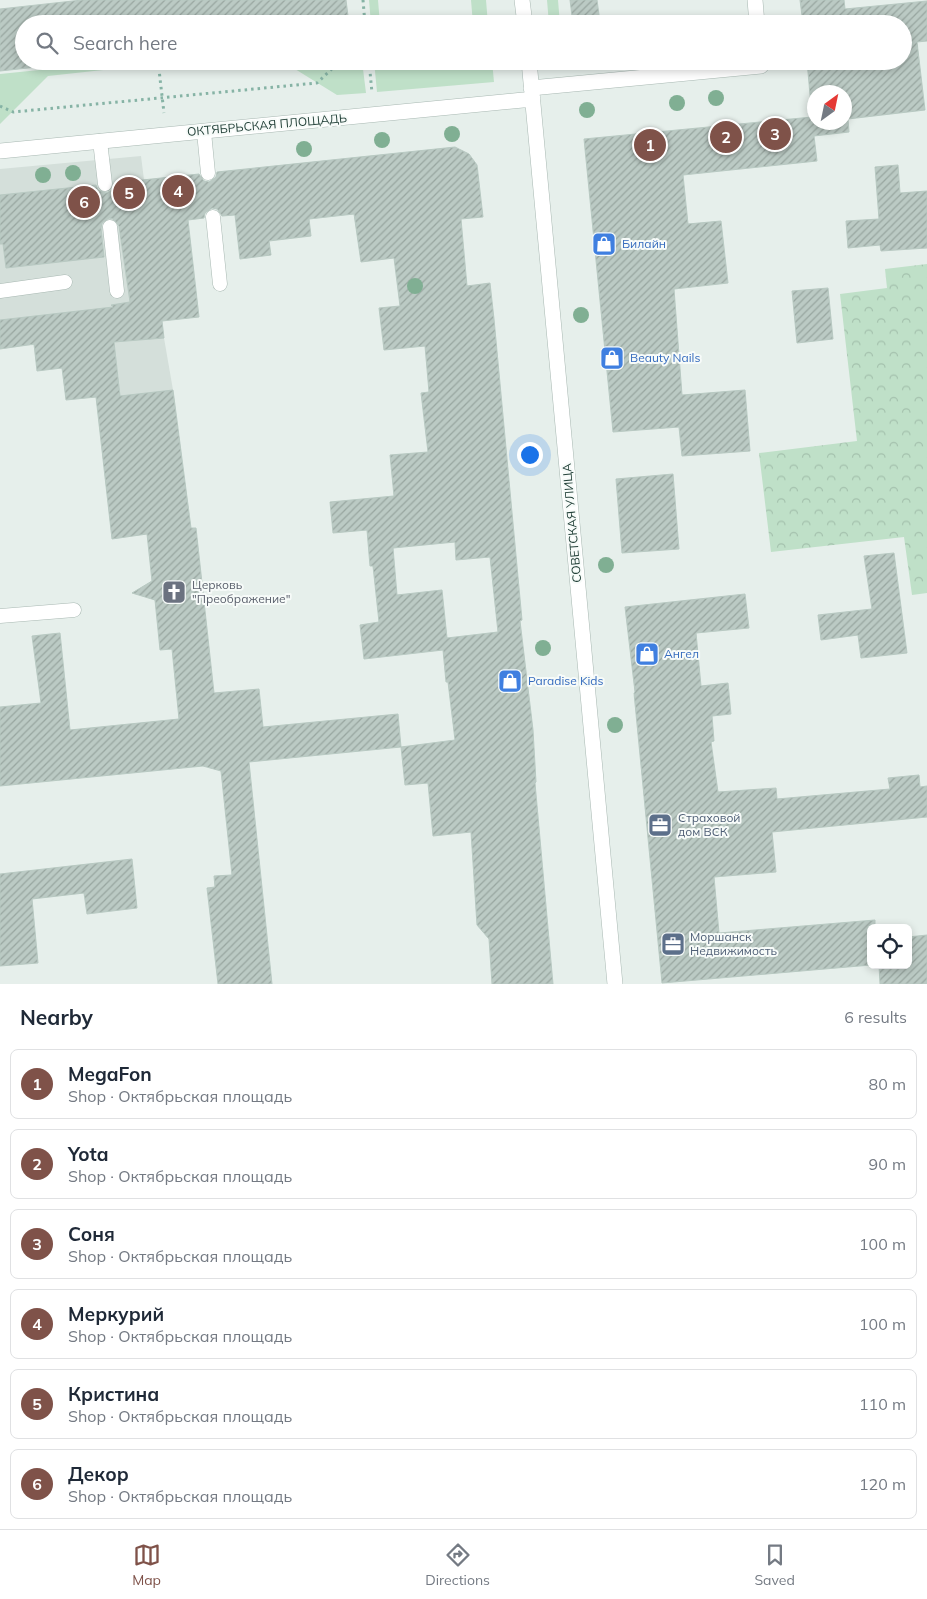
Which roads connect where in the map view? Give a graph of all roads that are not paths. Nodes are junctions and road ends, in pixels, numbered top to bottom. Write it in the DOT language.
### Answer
graph roads {
  1 [pos="522,0"];
  2 [pos="755,0"];
  3 [pos="524,15"];
  4 [pos="756,15"];
  5 [pos="530,70"];
  6 [pos="728,70"];
  7 [pos="532,94"];
  8 [pos="204,132"];
  9 [pos="100,141"];
  10 [pos="0,151"];
  11 [pos="208,173"];
  12 [pos="105,184"];
  13 [pos="213,217"];
  14 [pos="110,227"];
  15 [pos="65,282"];
  16 [pos="220,284"];
  17 [pos="0,291"];
  18 [pos="118,291"];
  19 [pos="74,610"];
  20 [pos="0,616"];
  21 [pos="615,984"];
  1 -- 3 [label="street"];
  2 -- 4 [label="street"];
  5 -- 7 [label="street, СОВЕТСКАЯ УЛИЦА"];
  6 -- 7 [label="street, ОКТЯБРЬСКАЯ ПЛОЩАДЬ"];
  7 -- 8 [label="street, ОКТЯБРЬСКАЯ ПЛОЩАДЬ"];
  7 -- 21 [label="street, СОВЕТСКАЯ УЛИЦА"];
  8 -- 9 [label="street, ОКТЯБРЬСКАЯ ПЛОЩАДЬ"];
  8 -- 11 [label="lane"];
  9 -- 10 [label="street, ОКТЯБРЬСКАЯ ПЛОЩАДЬ"];
  9 -- 12 [label="lane"];
  13 -- 16 [label="lane"];
  14 -- 18 [label="lane"];
  15 -- 17 [label="lane"];
  19 -- 20 [label="lane"];
}
